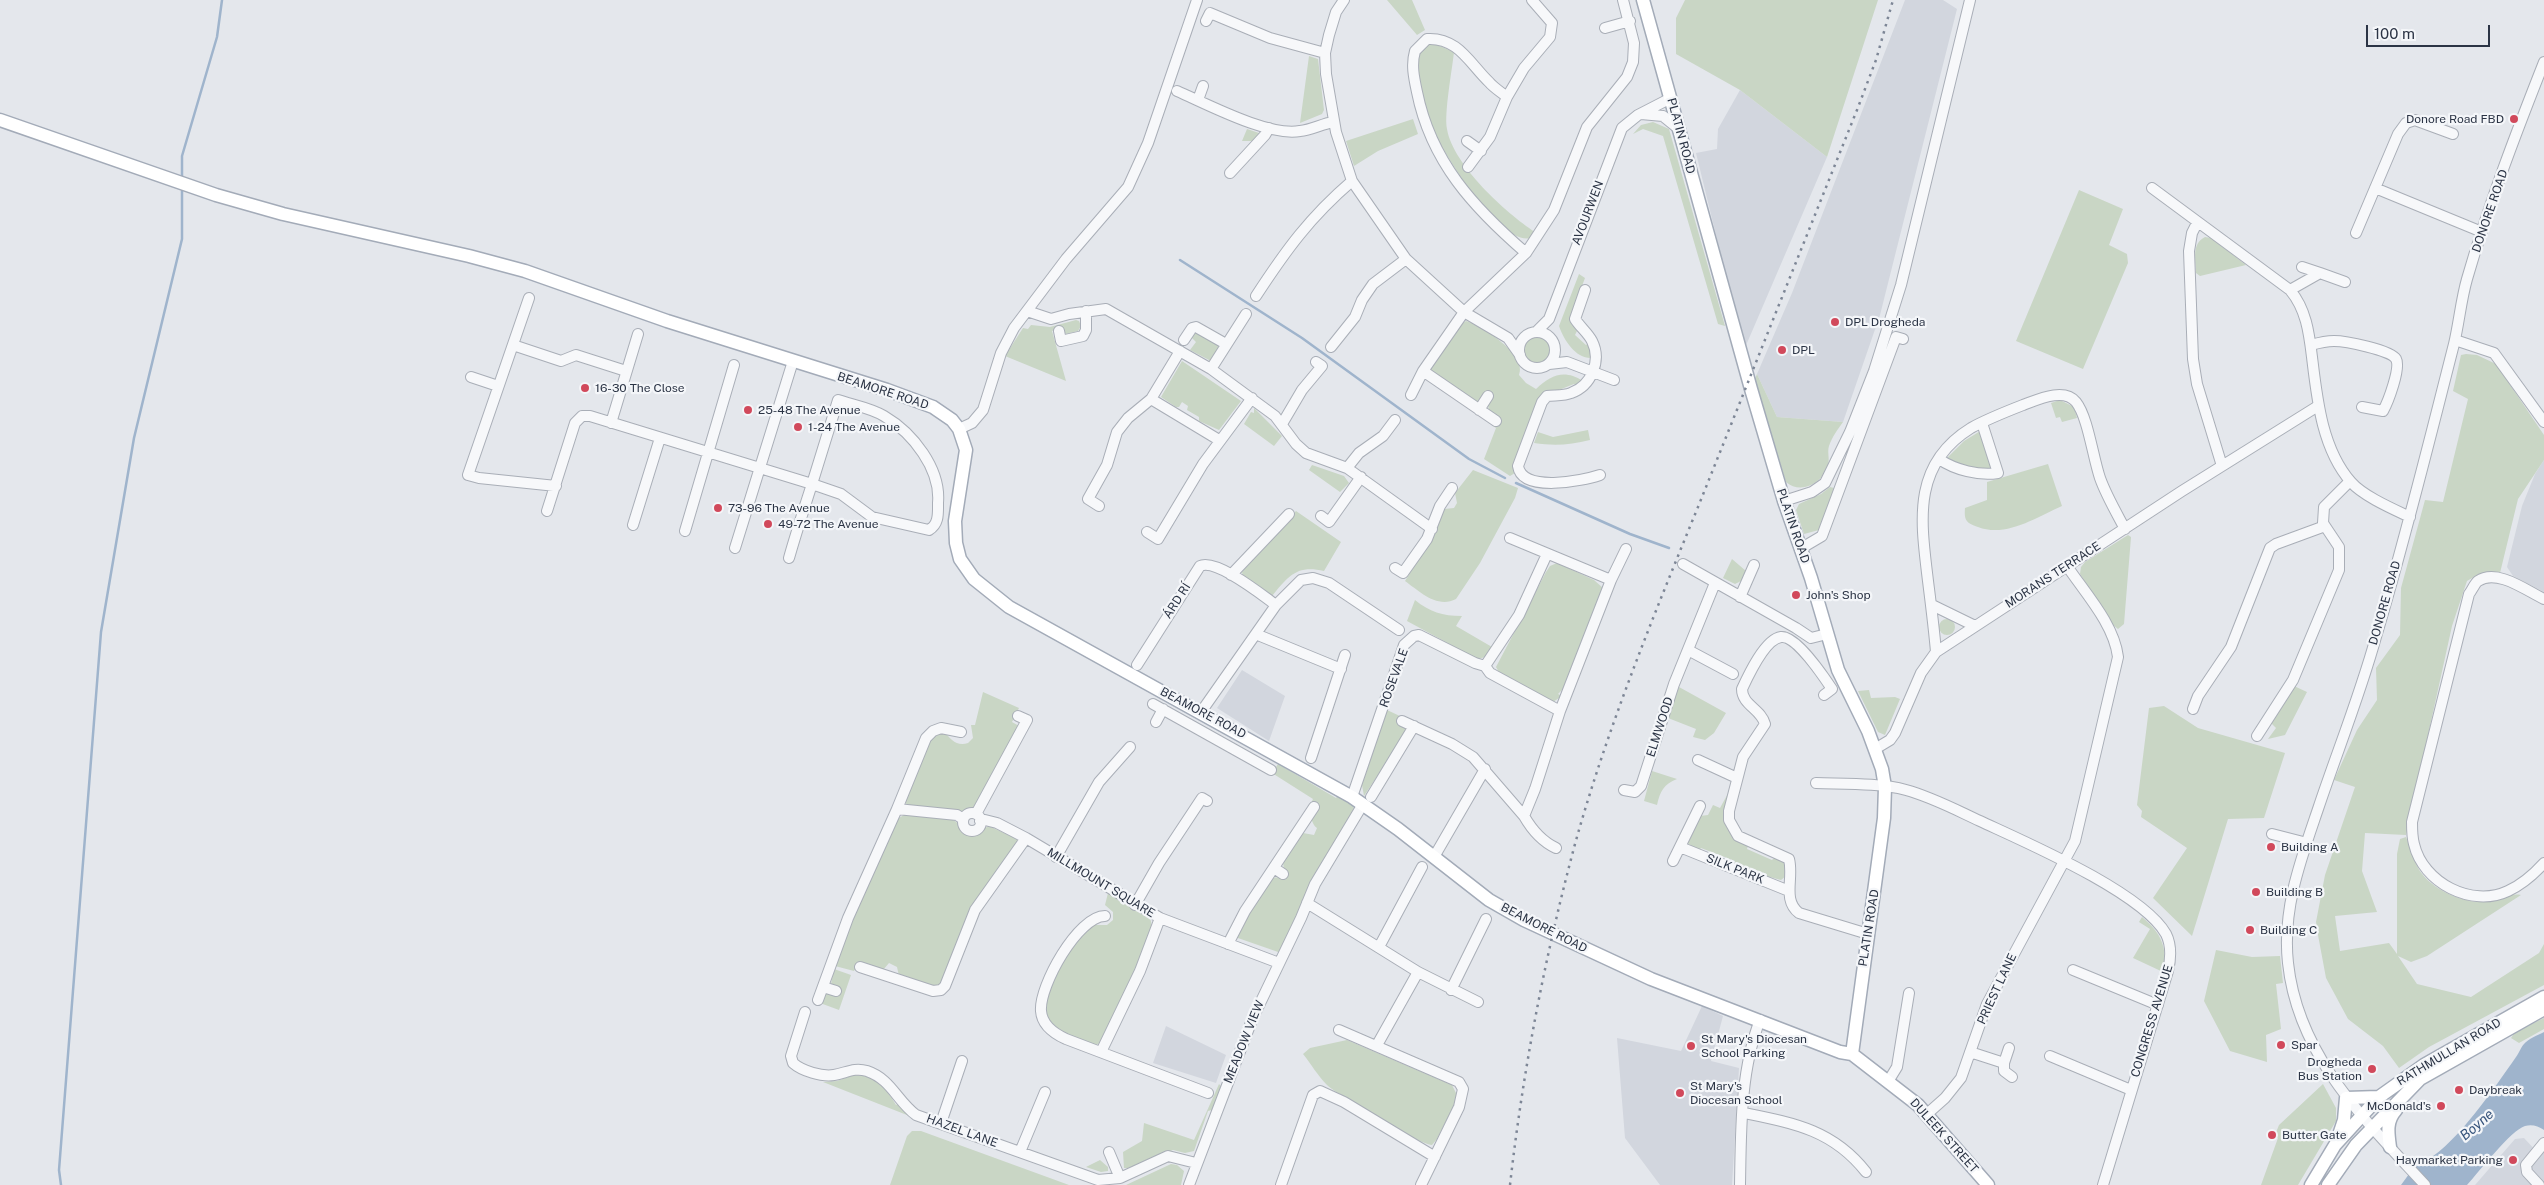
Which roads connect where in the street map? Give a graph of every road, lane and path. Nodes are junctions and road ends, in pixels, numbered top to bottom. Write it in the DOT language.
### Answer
graph roads {
  1 [pos="1197,0"];
  2 [pos="1344,0"];
  3 [pos="1532,0"];
  4 [pos="1622,0"];
  5 [pos="1643,0"];
  6 [pos="1970,0"];
  7 [pos="1630,20"];
  8 [pos="1206,21"];
  9 [pos="1605,28"];
  10 [pos="1326,54"];
  11 [pos="2544,62"];
  12 [pos="1203,86"];
  13 [pos="1177,91"];
  14 [pos="1507,97"];
  15 [pos="1672,98"];
  16 [pos="1198,100"];
  17 [pos="1638,115"];
  18 [pos="0,120"];
  19 [pos="1333,122"];
  20 [pos="1269,128"];
  21 [pos="1681,131"];
  22 [pos="2452,134"];
  23 [pos="1468,141"];
  24 [pos="1481,151"];
  25 [pos="1468,167"];
  26 [pos="1230,173"];
  27 [pos="1352,181"];
  28 [pos="2152,188"];
  29 [pos="2375,188"];
  30 [pos="2197,222"];
  31 [pos="2356,232"];
  32 [pos="2482,232"];
  33 [pos="1526,252"];
  34 [pos="1406,259"];
  35 [pos="2302,267"];
  36 [pos="2320,273"];
  37 [pos="2344,282"];
  38 [pos="1585,290"];
  39 [pos="2290,290"];
  40 [pos="1256,296"];
  41 [pos="529,298"];
  42 [pos="1027,311"];
  43 [pos="1086,311"];
  44 [pos="1464,312"];
  45 [pos="1246,314"];
  46 [pos="1549,319"];
  47 [pos="1059,331"];
  48 [pos="1537,331"];
  49 [pos="638,334"];
  50 [pos="1550,336"];
  51 [pos="1508,338"];
  52 [pos="1524,338"];
  53 [pos="1903,339"];
  54 [pos="1184,340"];
  55 [pos="2455,340"];
  56 [pos="1226,344"];
  57 [pos="2311,345"];
  58 [pos="513,346"];
  59 [pos="1331,348"];
  60 [pos="1556,348"];
  61 [pos="1180,351"];
  62 [pos="1520,354"];
  63 [pos="793,361"];
  64 [pos="1316,362"];
  65 [pos="1567,362"];
  66 [pos="1549,364"];
  67 [pos="734,365"];
  68 [pos="1211,369"];
  69 [pos="626,371"];
  70 [pos="1423,372"];
  71 [pos="1593,372"];
  72 [pos="471,377"];
  73 [pos="1614,380"];
  74 [pos="498,386"];
  75 [pos="1411,395"];
  76 [pos="1488,396"];
  77 [pos="1252,398"];
  78 [pos="1151,399"];
  79 [pos="2318,406"];
  80 [pos="2362,407"];
  81 [pos="1479,410"];
  82 [pos="1395,420"];
  83 [pos="1496,421"];
  84 [pos="611,422"];
  85 [pos="2544,422"];
  86 [pos="1982,423"];
  87 [pos="1282,424"];
  88 [pos="959,430"];
  89 [pos="1855,433"];
  90 [pos="660,438"];
  91 [pos="1220,440"];
  92 [pos="707,452"];
  93 [pos="1939,460"];
  94 [pos="2222,466"];
  95 [pos="759,468"];
  96 [pos="1347,468"];
  97 [pos="1600,475"];
  98 [pos="1361,477"];
  99 [pos="2350,481"];
  100 [pos="812,484"];
  101 [pos="556,486"];
  102 [pos="1452,488"];
  103 [pos="1784,501"];
  104 [pos="1099,506"];
  105 [pos="547,511"];
  106 [pos="1289,514"];
  107 [pos="1321,516"];
  108 [pos="2410,517"];
  109 [pos="633,525"];
  110 [pos="2325,526"];
  111 [pos="1432,529"];
  112 [pos="2125,529"];
  113 [pos="685,531"];
  114 [pos="1147,532"];
  115 [pos="1510,538"];
  116 [pos="734,548"];
  117 [pos="1626,549"];
  118 [pos="1800,549"];
  119 [pos="1547,554"];
  120 [pos="789,558"];
  121 [pos="1683,564"];
  122 [pos="1754,565"];
  123 [pos="2067,566"];
  124 [pos="1395,568"];
  125 [pos="1231,575"];
  126 [pos="1611,580"];
  127 [pos="1715,583"];
  128 [pos="1740,596"];
  129 [pos="2544,599"];
  130 [pos="1276,605"];
  131 [pos="1932,605"];
  132 [pos="1975,626"];
  133 [pos="1398,630"];
  134 [pos="1827,634"];
  135 [pos="1258,635"];
  136 [pos="1688,650"];
  137 [pos="1936,652"];
  138 [pos="1345,655"];
  139 [pos="1136,665"];
  140 [pos="1485,666"];
  141 [pos="1341,669"];
  142 [pos="1733,674"];
  143 [pos="1824,695"];
  144 [pos="1153,704"];
  145 [pos="1163,709"];
  146 [pos="2193,709"];
  147 [pos="1560,711"];
  148 [pos="1201,712"];
  149 [pos="1018,716"];
  150 [pos="1402,721"];
  151 [pos="1156,722"];
  152 [pos="1414,726"];
  153 [pos="961,732"];
  154 [pos="2257,736"];
  155 [pos="1130,747"];
  156 [pos="1267,748"];
  157 [pos="1875,749"];
  158 [pos="1312,758"];
  159 [pos="1698,760"];
  160 [pos="1259,763"];
  161 [pos="1486,769"];
  162 [pos="1271,770"];
  163 [pos="1737,778"];
  164 [pos="1816,782"];
  165 [pos="1885,787"];
  166 [pos="1624,790"];
  167 [pos="1352,797"];
  168 [pos="1367,800"];
  169 [pos="1207,801"];
  170 [pos="1700,806"];
  171 [pos="1314,807"];
  172 [pos="897,809"];
  173 [pos="1524,816"];
  174 [pos="978,818"];
  175 [pos="963,819"];
  176 [pos="2272,834"];
  177 [pos="1026,838"];
  178 [pos="2307,843"];
  179 [pos="1680,847"];
  180 [pos="1556,848"];
  181 [pos="1056,857"];
  182 [pos="1434,857"];
  183 [pos="1673,861"];
  184 [pos="2066,861"];
  185 [pos="2544,864"];
  186 [pos="1422,867"];
  187 [pos="1789,891"];
  188 [pos="1306,903"];
  189 [pos="1135,905"];
  190 [pos="1105,916"];
  191 [pos="1160,918"];
  192 [pos="1486,919"];
  193 [pos="1868,934"];
  194 [pos="1228,944"];
  195 [pos="1379,947"];
  196 [pos="1280,963"];
  197 [pos="860,967"];
  198 [pos="893,967"];
  199 [pos="2073,970"];
  200 [pos="1418,972"];
  201 [pos="890,977"];
  202 [pos="823,987"];
  203 [pos="1451,990"];
  204 [pos="836,991"];
  205 [pos="1909,993"];
  206 [pos="2544,997"];
  207 [pos="818,1000"];
  208 [pos="1478,1002"];
  209 [pos="2158,1005"];
  210 [pos="2544,1009"];
  211 [pos="805,1012"];
  212 [pos="1760,1020"];
  213 [pos="1339,1030"];
  214 [pos="1377,1045"];
  215 [pos="2009,1048"];
  216 [pos="1101,1052"];
  217 [pos="1970,1052"];
  218 [pos="1852,1054"];
  219 [pos="2050,1056"];
  220 [pos="962,1061"];
  221 [pos="2004,1063"];
  222 [pos="2012,1077"];
  223 [pos="1889,1080"];
  224 [pos="2420,1080"];
  225 [pos="2131,1090"];
  226 [pos="1045,1092"];
  227 [pos="1208,1093"];
  228 [pos="2379,1097"];
  229 [pos="2346,1098"];
  230 [pos="1744,1113"];
  231 [pos="1927,1114"];
  232 [pos="2361,1116"];
  233 [pos="941,1123"];
  234 [pos="2372,1127"];
  235 [pos="2544,1143"];
  236 [pos="2335,1145"];
  237 [pos="2390,1147"];
  238 [pos="1020,1152"];
  239 [pos="1109,1152"];
  240 [pos="1435,1157"];
  241 [pos="1196,1163"];
  242 [pos="1866,1172"];
  243 [pos="1120,1178"];
  244 [pos="1190,1185"];
  245 [pos="1281,1185"];
  246 [pos="1421,1185"];
  247 [pos="1740,1185"];
  248 [pos="1988,1185"];
  249 [pos="2103,1185"];
  250 [pos="2311,1185"];
  251 [pos="2328,1185"];
  252 [pos="2424,1185"];
  253 [pos="2539,1185"];
  1 -- 42 [label="street"];
  2 -- 10 [label="street"];
  3 -- 14 [label="street"];
  4 -- 7 [label="street"];
  5 -- 15 [label="main road, PLATIN ROAD"];
  6 -- 89 [label="street"];
  7 -- 9 [label="street"];
  7 -- 33 [label="street"];
  8 -- 10 [label="street"];
  10 -- 19 [label="street"];
  11 -- 32 [label="street, DONORE ROAD"];
  12 -- 16 [label="street"];
  13 -- 16 [label="street"];
  14 -- 24 [label="street"];
  14 -- 33 [label="street"];
  15 -- 17 [label="street, AVOURWEN"];
  15 -- 21 [label="main road, PLATIN ROAD"];
  16 -- 20 [label="street"];
  17 -- 21 [label="street"];
  17 -- 46 [label="street, AVOURWEN"];
  18 -- 63 [label="main road, BEAMORE ROAD"];
  19 -- 20 [label="street"];
  19 -- 27 [label="street"];
  20 -- 26 [label="street"];
  21 -- 103 [label="main road, PLATIN ROAD"];
  22 -- 29 [label="street"];
  23 -- 24 [label="street"];
  24 -- 25 [label="street"];
  27 -- 34 [label="street"];
  27 -- 40 [label="street"];
  28 -- 30 [label="street"];
  29 -- 31 [label="street"];
  29 -- 32 [label="street"];
  30 -- 39 [label="street"];
  30 -- 94 [label="street"];
  32 -- 55 [label="street, DONORE ROAD"];
  33 -- 44 [label="street"];
  34 -- 44 [label="street"];
  34 -- 59 [label="street"];
  35 -- 36 [label="street"];
  36 -- 37 [label="street"];
  36 -- 39 [label="street"];
  38 -- 71 [label="street"];
  39 -- 57 [label="street"];
  41 -- 58 [label="street"];
  42 -- 43 [label="street"];
  42 -- 88 [label="street"];
  43 -- 47 [label="street"];
  43 -- 61 [label="street"];
  44 -- 51 [label="street"];
  44 -- 70 [label="street"];
  45 -- 56 [label="street"];
  46 -- 48 [label="street, AVOURWEN"];
  46 -- 50 [label="street, AVOURWEN"];
  48 -- 50 [label="street"];
  48 -- 52 [label="street, AVOURWEN"];
  49 -- 69 [label="street"];
  50 -- 60 [label="street, AVOURWEN"];
  51 -- 52 [label="street, AVOURWEN"];
  51 -- 62 [label="street"];
  52 -- 62 [label="street"];
  53 -- 89 [label="street"];
  54 -- 56 [label="street"];
  55 -- 85 [label="street"];
  55 -- 108 [label="street, DONORE ROAD"];
  56 -- 68 [label="street"];
  57 -- 79 [label="street"];
  57 -- 80 [label="street"];
  58 -- 69 [label="street"];
  58 -- 74 [label="street"];
  60 -- 65 [label="street, AVOURWEN"];
  60 -- 66 [label="street"];
  61 -- 68 [label="street"];
  61 -- 78 [label="street"];
  62 -- 66 [label="street"];
  63 -- 88 [label="main road, BEAMORE ROAD"];
  63 -- 95 [label="street"];
  64 -- 87 [label="street"];
  65 -- 66 [label="street"];
  65 -- 71 [label="street"];
  67 -- 92 [label="street"];
  68 -- 77 [label="street"];
  69 -- 84 [label="street"];
  70 -- 75 [label="street"];
  70 -- 81 [label="street"];
  71 -- 73 [label="street"];
  71 -- 97 [label="street"];
  72 -- 74 [label="street"];
  74 -- 101 [label="street"];
  76 -- 81 [label="street"];
  77 -- 87 [label="street"];
  77 -- 91 [label="street"];
  78 -- 91 [label="street"];
  78 -- 104 [label="street"];
  79 -- 94 [label="street, MORANS TERRACE"];
  79 -- 99 [label="street"];
  81 -- 83 [label="street"];
  82 -- 96 [label="street"];
  84 -- 90 [label="street"];
  84 -- 101 [label="street"];
  86 -- 93 [label="street"];
  86 -- 93 [label="street"];
  86 -- 112 [label="street"];
  87 -- 96 [label="street"];
  88 -- 148 [label="main road, BEAMORE ROAD"];
  89 -- 103 [label="street"];
  89 -- 118 [label="street"];
  90 -- 92 [label="street"];
  90 -- 109 [label="street"];
  91 -- 114 [label="street"];
  92 -- 95 [label="street"];
  92 -- 113 [label="street"];
  93 -- 131 [label="street"];
  94 -- 112 [label="street, MORANS TERRACE"];
  95 -- 100 [label="street"];
  95 -- 116 [label="street"];
  96 -- 98 [label="street"];
  98 -- 107 [label="street"];
  98 -- 111 [label="street"];
  99 -- 108 [label="street"];
  99 -- 110 [label="street"];
  100 -- 100 [label="street"];
  100 -- 120 [label="street"];
  101 -- 105 [label="street"];
  102 -- 111 [label="street"];
  103 -- 118 [label="main road, PLATIN ROAD"];
  106 -- 125 [label="street"];
  108 -- 178 [label="street, DONORE ROAD"];
  110 -- 146 [label="street"];
  110 -- 154 [label="street"];
  111 -- 124 [label="street"];
  112 -- 123 [label="street, MORANS TERRACE"];
  115 -- 119 [label="street"];
  117 -- 126 [label="street"];
  118 -- 134 [label="main road, PLATIN ROAD"];
  119 -- 126 [label="street"];
  119 -- 140 [label="street"];
  121 -- 127 [label="street"];
  122 -- 128 [label="street"];
  123 -- 132 [label="street, MORANS TERRACE"];
  123 -- 184 [label="street, PRIEST LANE"];
  125 -- 130 [label="street, ÁRD RÍ"];
  125 -- 139 [label="street, ÁRD RÍ"];
  126 -- 147 [label="street"];
  127 -- 128 [label="street"];
  127 -- 136 [label="street, ELMWOOD"];
  128 -- 134 [label="street"];
  129 -- 185 [label="street"];
  130 -- 133 [label="street"];
  130 -- 135 [label="street"];
  131 -- 132 [label="street"];
  131 -- 137 [label="street"];
  132 -- 137 [label="street, MORANS TERRACE"];
  134 -- 157 [label="main road, PLATIN ROAD"];
  135 -- 141 [label="street"];
  135 -- 148 [label="street"];
  136 -- 142 [label="street"];
  136 -- 166 [label="street, ELMWOOD"];
  137 -- 157 [label="street, MORANS TERRACE"];
  138 -- 141 [label="street"];
  140 -- 147 [label="street, ROSEVALE"];
  140 -- 167 [label="street, ROSEVALE"];
  141 -- 158 [label="street"];
  143 -- 163 [label="street"];
  144 -- 145 [label="street"];
  145 -- 151 [label="street"];
  145 -- 160 [label="street"];
  147 -- 173 [label="street"];
  148 -- 156 [label="main road, BEAMORE ROAD"];
  149 -- 174 [label="street"];
  150 -- 152 [label="street, ROSEVALE"];
  152 -- 161 [label="street, ROSEVALE"];
  152 -- 168 [label="street"];
  153 -- 172 [label="street"];
  155 -- 181 [label="street"];
  156 -- 160 [label="street"];
  156 -- 167 [label="main road, BEAMORE ROAD"];
  157 -- 165 [label="main road, PLATIN ROAD"];
  159 -- 163 [label="street"];
  160 -- 162 [label="street"];
  161 -- 173 [label="street, ROSEVALE"];
  161 -- 182 [label="street"];
  163 -- 187 [label="street"];
  164 -- 165 [label="street, CONGRESS AVENUE"];
  165 -- 184 [label="street, CONGRESS AVENUE"];
  165 -- 193 [label="main road, PLATIN ROAD"];
  167 -- 168 [label="main road, BEAMORE ROAD"];
  168 -- 182 [label="main road, BEAMORE ROAD"];
  168 -- 188 [label="street, MEADOW VIEW"];
  169 -- 189 [label="street"];
  170 -- 179 [label="street"];
  171 -- 194 [label="street"];
  172 -- 175 [label="street, MILLMOUNT SQUARE"];
  172 -- 202 [label="street"];
  173 -- 180 [label="street, ROSEVALE"];
  174 -- 175 [label="street"];
  174 -- 175 [label="street, MILLMOUNT SQUARE"];
  174 -- 177 [label="street, MILLMOUNT SQUARE"];
  176 -- 178 [label="street"];
  177 -- 181 [label="street, MILLMOUNT SQUARE"];
  177 -- 201 [label="street"];
  178 -- 229 [label="street, DONORE ROAD"];
  179 -- 183 [label="street"];
  179 -- 187 [label="street, SILK PARK"];
  181 -- 189 [label="street, MILLMOUNT SQUARE"];
  182 -- 212 [label="main road, BEAMORE ROAD"];
  184 -- 209 [label="street, CONGRESS AVENUE"];
  184 -- 217 [label="street, PRIEST LANE"];
  186 -- 195 [label="street"];
  187 -- 193 [label="street"];
  188 -- 195 [label="street"];
  188 -- 196 [label="street, MEADOW VIEW"];
  189 -- 191 [label="street, MILLMOUNT SQUARE"];
  190 -- 216 [label="street"];
  191 -- 194 [label="street, MILLMOUNT SQUARE"];
  191 -- 216 [label="street"];
  192 -- 203 [label="street"];
  193 -- 218 [label="main road, PLATIN ROAD"];
  194 -- 196 [label="street, MILLMOUNT SQUARE"];
  195 -- 200 [label="street"];
  196 -- 241 [label="street, MEADOW VIEW"];
  197 -- 201 [label="street"];
  198 -- 201 [label="street"];
  199 -- 209 [label="street"];
  200 -- 203 [label="street"];
  200 -- 214 [label="street"];
  202 -- 204 [label="street"];
  202 -- 207 [label="street"];
  203 -- 208 [label="street"];
  205 -- 223 [label="street"];
  206 -- 228 [label="main road, RATHMULLAN ROAD"];
  209 -- 225 [label="street, CONGRESS AVENUE"];
  210 -- 224 [label="main road, RATHMULLAN ROAD"];
  211 -- 233 [label="street, HAZEL LANE"];
  212 -- 218 [label="main road, BEAMORE ROAD"];
  212 -- 230 [label="street"];
  213 -- 214 [label="street"];
  214 -- 240 [label="street"];
  215 -- 221 [label="street"];
  216 -- 227 [label="street"];
  217 -- 221 [label="street"];
  217 -- 231 [label="street, PRIEST LANE"];
  218 -- 223 [label="main road, DULEEK STREET"];
  219 -- 225 [label="street"];
  220 -- 233 [label="street"];
  221 -- 222 [label="street"];
  223 -- 231 [label="main road, DULEEK STREET"];
  224 -- 234 [label="main road, RATHMULLAN ROAD"];
  224 -- 237 [label="main road"];
  225 -- 249 [label="street, CONGRESS AVENUE"];
  226 -- 238 [label="street"];
  228 -- 229 [label="main road"];
  228 -- 232 [label="main road, RATHMULLAN ROAD"];
  229 -- 232 [label="street, DONORE ROAD"];
  229 -- 236 [label="main road"];
  230 -- 242 [label="street"];
  230 -- 247 [label="street"];
  231 -- 248 [label="main road, DULEEK STREET"];
  232 -- 234 [label="street, DONORE ROAD"];
  232 -- 236 [label="main road, RATHMULLAN ROAD"];
  233 -- 238 [label="street, HAZEL LANE"];
  234 -- 237 [label="street, DONORE ROAD"];
  234 -- 251 [label="main road, RATHMULLAN ROAD"];
  235 -- 253 [label="street"];
  236 -- 250 [label="main road"];
  237 -- 252 [label="street, DONORE ROAD"];
  238 -- 243 [label="street, HAZEL LANE"];
  239 -- 243 [label="street"];
  240 -- 245 [label="street"];
  240 -- 246 [label="street"];
  241 -- 243 [label="street, HAZEL LANE"];
  241 -- 244 [label="street, MEADOW VIEW"];
}
